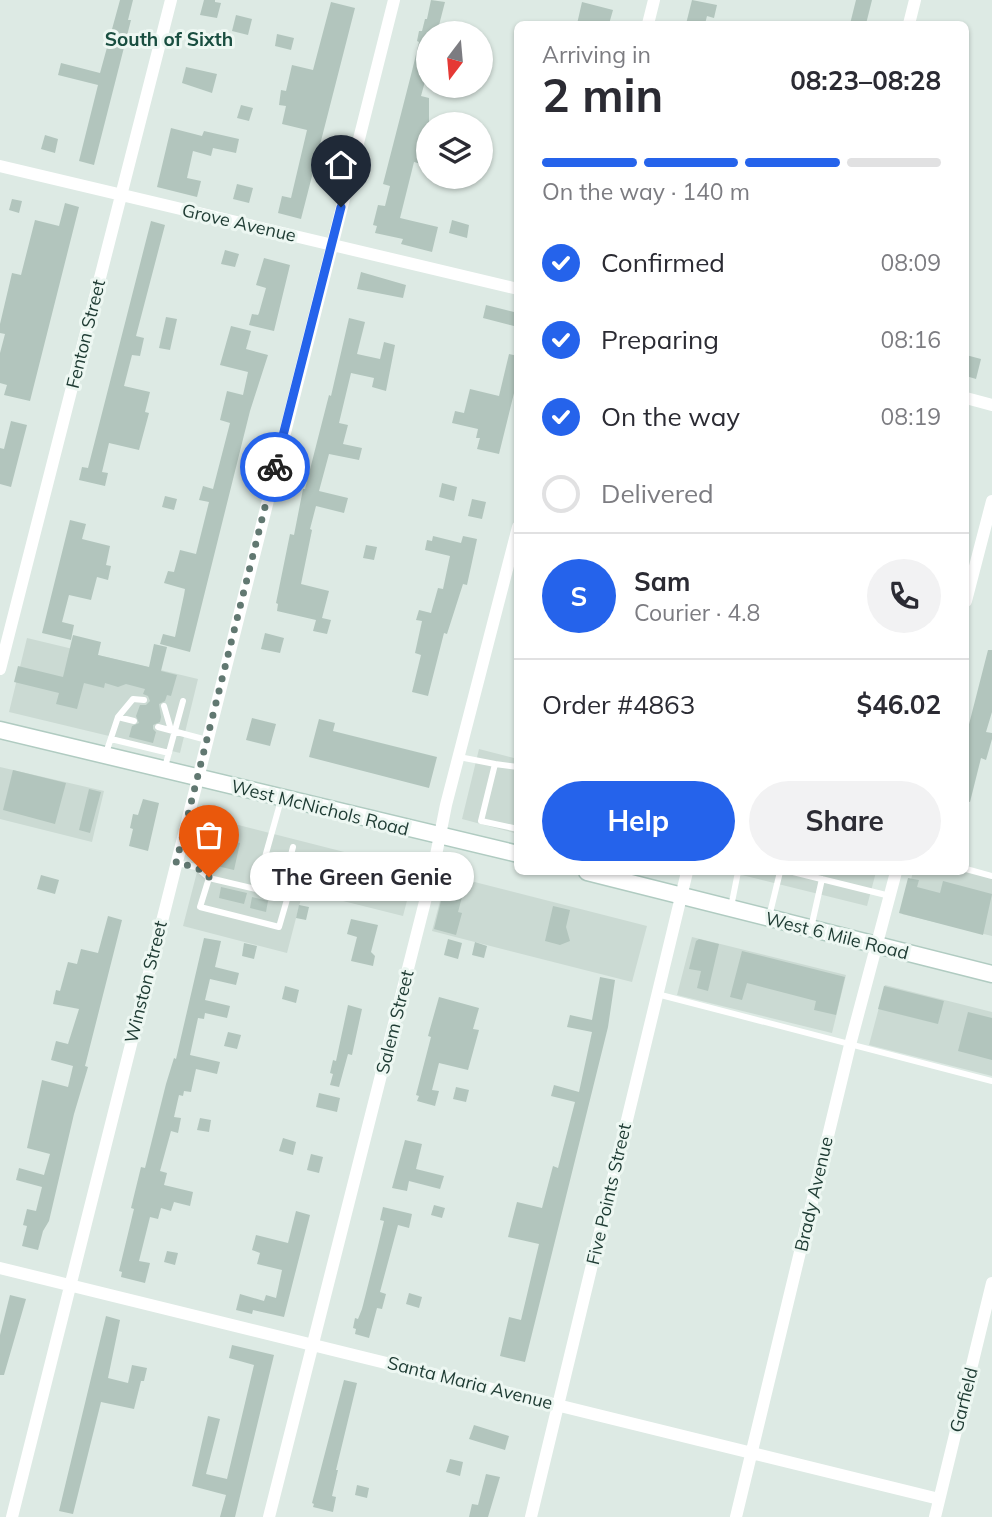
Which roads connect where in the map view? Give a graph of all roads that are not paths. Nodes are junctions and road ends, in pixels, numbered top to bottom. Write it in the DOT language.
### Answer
graph roads {
  1 [pos="171,0"];
  2 [pos="394,0"];
  3 [pos="654,0"];
  4 [pos="915,0"];
  5 [pos="649,21"];
  6 [pos="910,21"];
  7 [pos="0,166"];
  8 [pos="121,195"];
  9 [pos="331,244"];
  10 [pos="514,288"];
  11 [pos="969,399"];
  12 [pos="992,405"];
  13 [pos="992,501"];
  14 [pos="514,543"];
  15 [pos="969,589"];
  16 [pos="0,669"];
  17 [pos="144,700"];
  18 [pos="183,701"];
  19 [pos="164,706"];
  20 [pos="118,717"];
  21 [pos="134,721"];
  22 [pos="158,727"];
  23 [pos="0,730"];
  24 [pos="173,730"];
  25 [pos="111,739"];
  26 [pos="206,740"];
  27 [pos="105,755"];
  28 [pos="459,757"];
  29 [pos="167,761"];
  30 [pos="495,764"];
  31 [pos="514,766"];
  32 [pos="197,778"];
  33 [pos="281,798"];
  34 [pos="514,829"];
  35 [pos="440,837"];
  36 [pos="293,847"];
  37 [pos="514,853"];
  38 [pos="176,863"];
  39 [pos="969,870"];
  40 [pos="613,875"];
  41 [pos="686,875"];
  42 [pos="737,875"];
  43 [pos="778,875"];
  44 [pos="805,875"];
  45 [pos="895,875"];
  46 [pos="992,876"];
  47 [pos="209,877"];
  48 [pos="822,879"];
  49 [pos="256,889"];
  50 [pos="281,894"];
  51 [pos="682,896"];
  52 [pos="890,896"];
  53 [pos="730,909"];
  54 [pos="769,919"];
  55 [pos="810,929"];
  56 [pos="876,946"];
  57 [pos="992,974"];
  58 [pos="657,994"];
  59 [pos="850,1045"];
  60 [pos="992,1081"];
  61 [pos="0,1269"];
  62 [pos="992,1283"];
  63 [pos="71,1285"];
  64 [pos="313,1345"];
  65 [pos="559,1405"];
  66 [pos="752,1454"];
  67 [pos="939,1499"];
  68 [pos="12,1517"];
  69 [pos="270,1517"];
  70 [pos="531,1517"];
  71 [pos="736,1517"];
  72 [pos="935,1517"];
  1 -- 8 [label="street, Fenton Street"];
  2 -- 9 [label="street, Winston Street"];
  3 -- 5 [label="street"];
  4 -- 6 [label="street"];
  7 -- 8 [label="street, Grove Avenue"];
  8 -- 9 [label="street, Grove Avenue"];
  8 -- 16 [label="street, Fenton Street"];
  9 -- 10 [label="street, Grove Avenue"];
  9 -- 26 [label="street, Winston Street"];
  11 -- 12 [label="street"];
  13 -- 15 [label="street"];
  14 -- 28 [label="street, Salem Street"];
  17 -- 20 [label="lane"];
  18 -- 24 [label="lane"];
  19 -- 24 [label="lane"];
  20 -- 21 [label="lane"];
  20 -- 25 [label="lane"];
  22 -- 24 [label="lane"];
  23 -- 27 [label="main road, West McNichols Road"];
  24 -- 26 [label="lane"];
  24 -- 29 [label="lane"];
  25 -- 27 [label="lane"];
  25 -- 29 [label="lane"];
  26 -- 32 [label="street, Winston Street"];
  27 -- 29 [label="main road, West McNichols Road"];
  28 -- 30 [label="lane"];
  28 -- 35 [label="street, Salem Street"];
  29 -- 32 [label="main road, West McNichols Road"];
  30 -- 31 [label="lane"];
  30 -- 34 [label="lane"];
  32 -- 33 [label="main road, West McNichols Road"];
  32 -- 38 [label="street, Winston Street"];
  33 -- 35 [label="main road, West McNichols Road"];
  33 -- 49 [label="lane"];
  35 -- 37 [label="main road, West McNichols Road"];
  35 -- 64 [label="street, Salem Street"];
  36 -- 50 [label="lane"];
  38 -- 47 [label="lane"];
  38 -- 63 [label="street, Winston Street"];
  39 -- 46 [label="lane"];
  40 -- 51 [label="main road"];
  41 -- 51 [label="street, Five Points Street"];
  42 -- 53 [label="lane"];
  43 -- 54 [label="lane"];
  44 -- 48 [label="lane"];
  45 -- 52 [label="street, Brady Avenue"];
  47 -- 49 [label="lane"];
  47 -- 50 [label="lane"];
  48 -- 52 [label="lane"];
  48 -- 55 [label="lane"];
  49 -- 50 [label="lane"];
  51 -- 53 [label="main road, West 6 Mile Road"];
  51 -- 58 [label="street, Five Points Street"];
  52 -- 56 [label="street, Brady Avenue"];
  53 -- 54 [label="main road, West 6 Mile Road"];
  54 -- 55 [label="main road, West 6 Mile Road"];
  55 -- 56 [label="main road, West 6 Mile Road"];
  56 -- 57 [label="main road, West 6 Mile Road"];
  56 -- 59 [label="street, Brady Avenue"];
  58 -- 59 [label="lane"];
  58 -- 65 [label="street, Five Points Street"];
  59 -- 60 [label="lane"];
  59 -- 66 [label="street, Brady Avenue"];
  61 -- 63 [label="street, Santa Maria Avenue"];
  62 -- 67 [label="street, Garfield"];
  63 -- 64 [label="street, Santa Maria Avenue"];
  63 -- 68 [label="street, Winston Street"];
  64 -- 65 [label="street, Santa Maria Avenue"];
  64 -- 69 [label="street, Salem Street"];
  65 -- 66 [label="street, Santa Maria Avenue"];
  65 -- 70 [label="street, Five Points Street"];
  66 -- 67 [label="street, Santa Maria Avenue"];
  66 -- 71 [label="street, Brady Avenue"];
  67 -- 72 [label="street, Garfield"];
}
